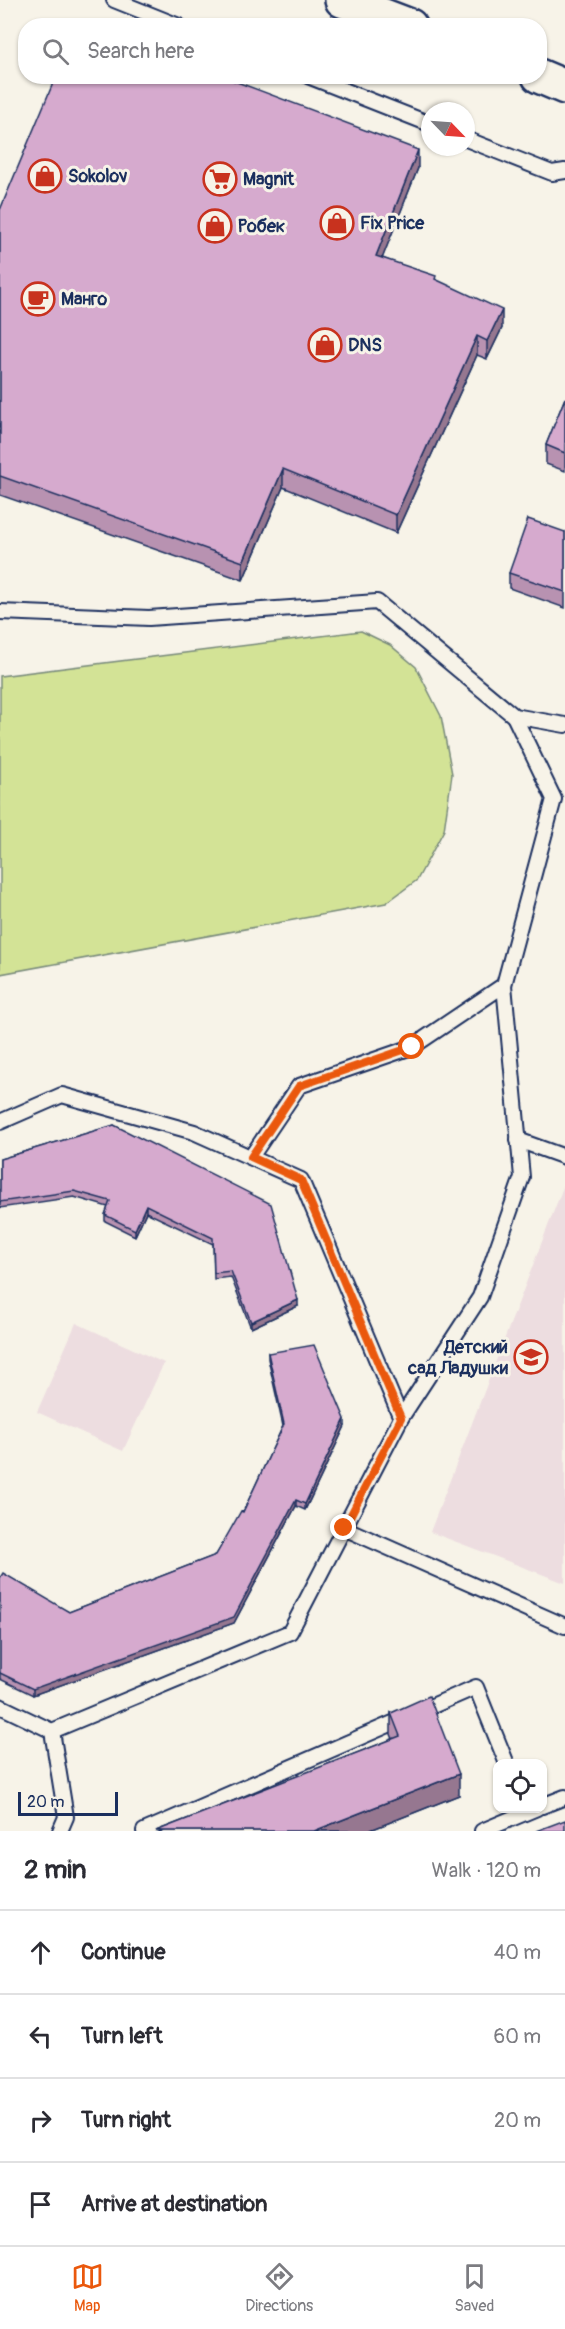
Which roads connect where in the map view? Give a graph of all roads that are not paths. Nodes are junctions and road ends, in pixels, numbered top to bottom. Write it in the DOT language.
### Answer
graph roads {
  1 [pos="114,0"];
  2 [pos="342,0"];
  3 [pos="159,18"];
  4 [pos="389,18"];
  5 [pos="547,79"];
  6 [pos="328,84"];
  7 [pos="565,87"];
  8 [pos="421,120"];
  9 [pos="475,143"];
  10 [pos="565,171"];
  11 [pos="0,612"];
  12 [pos="514,716"];
  13 [pos="565,725"];
  14 [pos="504,985"];
  15 [pos="0,1122"];
  16 [pos="518,1140"];
  17 [pos="251,1157"];
  18 [pos="565,1157"];
  19 [pos="401,1418"];
  20 [pos="344,1528"];
  21 [pos="565,1626"];
  22 [pos="0,1706"];
  23 [pos="52,1731"];
  24 [pos="505,1759"];
  25 [pos="565,1797"];
  26 [pos="547,1804"];
  27 [pos="523,1813"];
  28 [pos="60,1831"];
  29 [pos="144,1831"];
  30 [pos="482,1831"];
  1 -- 3 [label="lane"];
  2 -- 4 [label="main road"];
  5 -- 7 [label="main road"];
  6 -- 8 [label="lane"];
  9 -- 10 [label="lane"];
  11 -- 12 [label="lane"];
  12 -- 13 [label="lane"];
  12 -- 14 [label="lane"];
  14 -- 16 [label="lane"];
  14 -- 17 [label="lane"];
  15 -- 17 [label="lane"];
  16 -- 18 [label="lane"];
  16 -- 19 [label="lane"];
  17 -- 19 [label="lane"];
  19 -- 20 [label="lane"];
  20 -- 21 [label="lane"];
  20 -- 23 [label="lane"];
  22 -- 23 [label="lane"];
  23 -- 28 [label="lane"];
  24 -- 29 [label="lane"];
  25 -- 26 [label="lane"];
  27 -- 30 [label="lane"];
}
